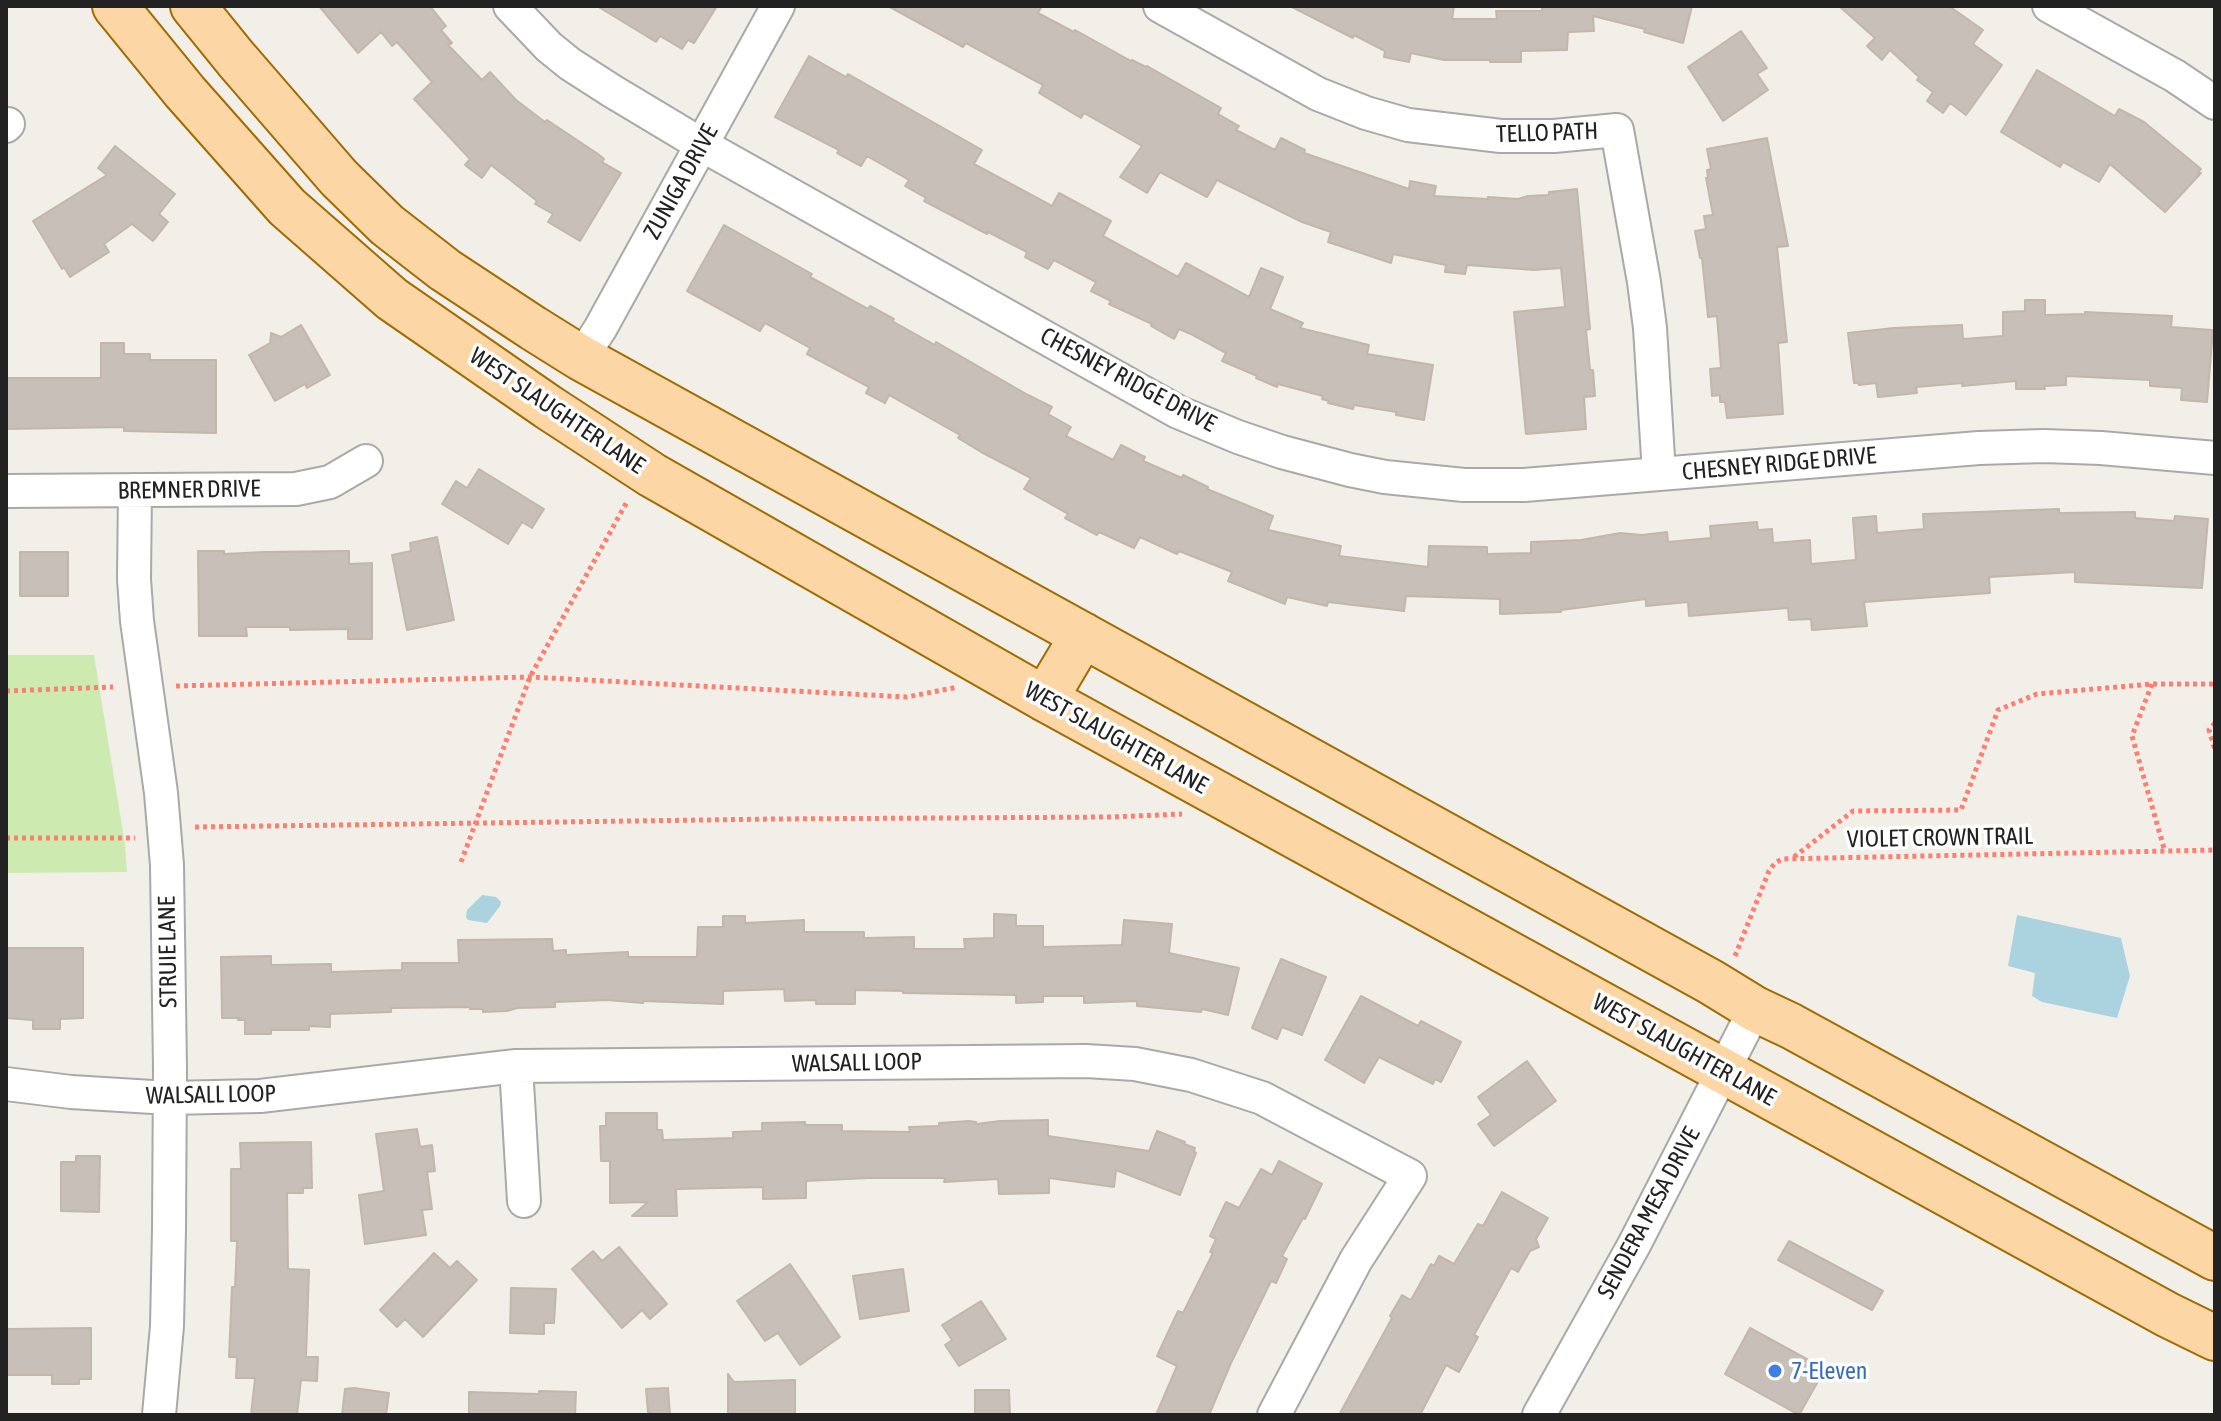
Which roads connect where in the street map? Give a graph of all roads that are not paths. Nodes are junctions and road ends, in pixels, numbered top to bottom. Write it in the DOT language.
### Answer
graph roads {
  1 [pos="115,6"];
  2 [pos="193,6"];
  3 [pos="510,6"];
  4 [pos="778,6"];
  5 [pos="1160,6"];
  6 [pos="2049,6"];
  7 [pos="2215,103"];
  8 [pos="702,145"];
  9 [pos="581,358"];
  10 [pos="2215,458"];
  11 [pos="366,461"];
  12 [pos="1659,474"];
  13 [pos="135,490"];
  14 [pos="6,491"];
  15 [pos="1083,635"];
  16 [pos="1045,699"];
  17 [pos="1755,1009"];
  18 [pos="516,1066"];
  19 [pos="1724,1070"];
  20 [pos="6,1084"];
  21 [pos="169,1098"];
  22 [pos="524,1201"];
  23 [pos="2052,1251"];
  24 [pos="2215,1258"];
  25 [pos="2215,1316"];
  26 [pos="2215,1338"];
  27 [pos="159,1415"];
  28 [pos="1274,1415"];
  29 [pos="1539,1415"];
  1 -- 16 [label="main road, WEST SLAUGHTER LANE"];
  2 -- 9 [label="main road"];
  3 -- 8 [label="street, CHESNEY RIDGE DRIVE"];
  4 -- 8 [label="street, ZUNIGA DRIVE"];
  5 -- 12 [label="street, TELLO PATH"];
  6 -- 7 [label="street"];
  8 -- 9 [label="street, ZUNIGA DRIVE"];
  8 -- 12 [label="street, CHESNEY RIDGE DRIVE"];
  9 -- 15 [label="main road"];
  10 -- 12 [label="street, CHESNEY RIDGE DRIVE"];
  11 -- 13 [label="street, BREMNER DRIVE"];
  13 -- 14 [label="street, BREMNER DRIVE"];
  13 -- 21 [label="street, STRUIE LANE"];
  15 -- 16 [label="main road"];
  15 -- 17 [label="main road"];
  16 -- 19 [label="main road, WEST SLAUGHTER LANE"];
  17 -- 19 [label="street, SENDERA MESA DRIVE"];
  17 -- 24 [label="main road"];
  18 -- 21 [label="street, WALSALL LOOP"];
  18 -- 22 [label="street"];
  18 -- 28 [label="street, WALSALL LOOP"];
  19 -- 23 [label="main road, WEST SLAUGHTER LANE"];
  19 -- 29 [label="street, SENDERA MESA DRIVE"];
  20 -- 21 [label="street, WALSALL LOOP"];
  21 -- 27 [label="street, STRUIE LANE"];
  23 -- 25 [label="main road"];
  23 -- 26 [label="main road, WEST SLAUGHTER LANE"];
}
